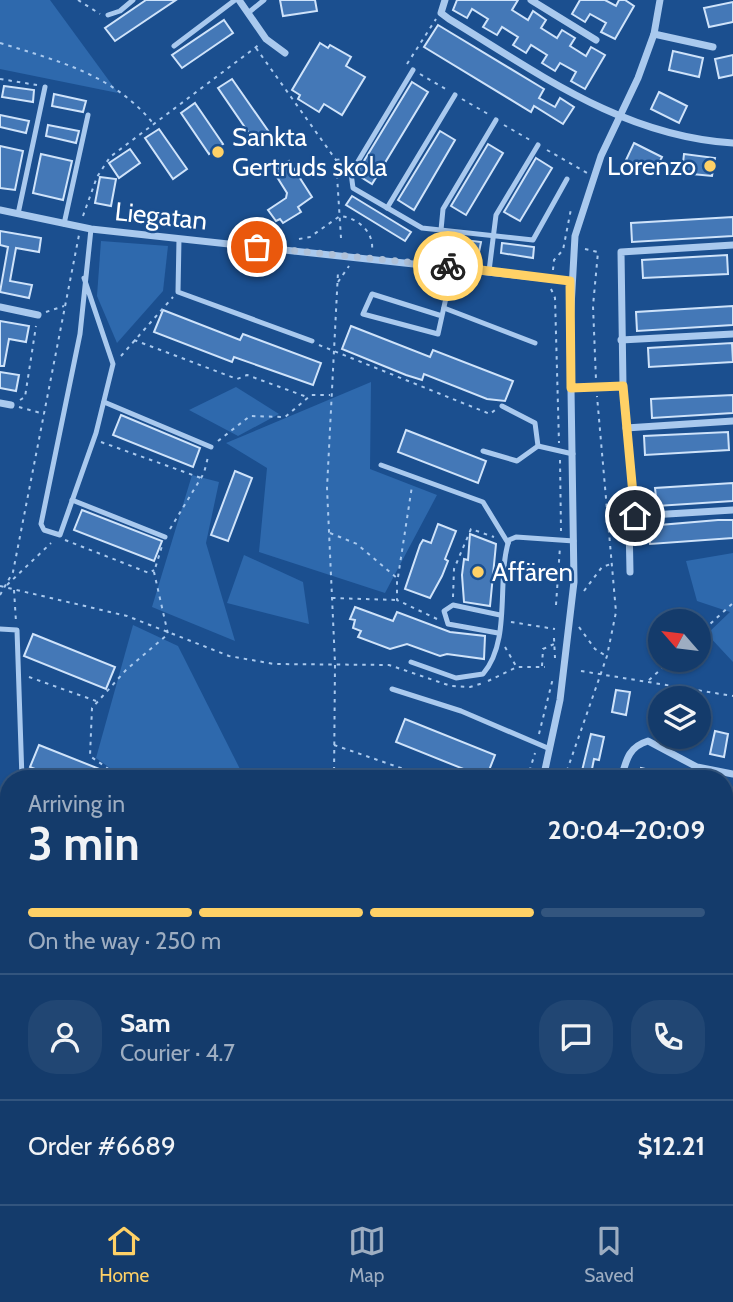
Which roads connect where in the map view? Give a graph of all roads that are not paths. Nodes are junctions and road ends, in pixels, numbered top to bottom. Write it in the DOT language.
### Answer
graph roads {
  1 [pos="133,0"];
  2 [pos="237,0"];
  3 [pos="264,0"];
  4 [pos="444,0"];
  5 [pos="531,0"];
  6 [pos="660,0"];
  7 [pos="248,13"];
  8 [pos="108,15"];
  9 [pos="654,34"];
  10 [pos="596,40"];
  11 [pos="174,46"];
  12 [pos="713,47"];
  13 [pos="285,53"];
  14 [pos="413,70"];
  15 [pos="45,87"];
  16 [pos="455,95"];
  17 [pos="89,115"];
  18 [pos="620,117"];
  19 [pos="496,120"];
  20 [pos="733,144"];
  21 [pos="538,145"];
  22 [pos="567,179"];
  23 [pos="387,208"];
  24 [pos="0,210"];
  25 [pos="18,214"];
  26 [pos="64,224"];
  27 [pos="91,229"];
  28 [pos="441,230"];
  29 [pos="493,236"];
  30 [pos="179,239"];
  31 [pos="733,245"];
  32 [pos="453,266"];
  33 [pos="489,271"];
  34 [pos="84,278"];
  35 [pos="570,281"];
  36 [pos="0,307"];
  37 [pos="444,308"];
  38 [pos="38,315"];
  39 [pos="442,316"];
  40 [pos="733,334"];
  41 [pos="621,340"];
  42 [pos="312,341"];
  43 [pos="535,343"];
  44 [pos="623,386"];
  45 [pos="571,388"];
  46 [pos="104,401"];
  47 [pos="0,403"];
  48 [pos="11,405"];
  49 [pos="502,406"];
  50 [pos="733,421"];
  51 [pos="626,428"];
  52 [pos="538,446"];
  53 [pos="211,447"];
  54 [pos="483,451"];
  55 [pos="573,454"];
  56 [pos="381,465"];
  57 [pos="72,500"];
  58 [pos="733,510"];
  59 [pos="635,516"];
  60 [pos="165,537"];
  61 [pos="574,541"];
  62 [pos="508,543"];
  63 [pos="631,572"];
  64 [pos="500,618"];
  65 [pos="0,629"];
  66 [pos="498,635"];
  67 [pos="411,662"];
  68 [pos="392,689"];
  69 [pos="550,749"];
  70 [pos="22,770"];
  71 [pos="545,770"];
  72 [pos="623,770"];
  73 [pos="712,770"];
  1 -- 8 [label="lane"];
  2 -- 7 [label="street"];
  2 -- 11 [label="lane"];
  3 -- 7 [label="lane"];
  4 -- 18 [label="street"];
  5 -- 10 [label="street"];
  6 -- 9 [label="street"];
  7 -- 13 [label="street"];
  9 -- 12 [label="street"];
  9 -- 18 [label="street"];
  14 -- 23 [label="lane"];
  15 -- 25 [label="lane"];
  16 -- 23 [label="lane"];
  17 -- 26 [label="lane"];
  18 -- 20 [label="street"];
  18 -- 35 [label="street"];
  19 -- 28 [label="lane"];
  21 -- 29 [label="lane"];
  22 -- 29 [label="lane"];
  23 -- 28 [label="lane"];
  24 -- 25 [label="street, Liegatan"];
  25 -- 26 [label="street, Liegatan"];
  26 -- 27 [label="street, Liegatan"];
  27 -- 30 [label="street, Liegatan"];
  27 -- 34 [label="lane"];
  28 -- 29 [label="lane"];
  29 -- 33 [label="lane"];
  30 -- 32 [label="street, Liegatan"];
  30 -- 42 [label="lane"];
  31 -- 41 [label="street"];
  32 -- 33 [label="street, Liegatan"];
  32 -- 37 [label="lane"];
  33 -- 35 [label="street, Liegatan"];
  34 -- 46 [label="lane"];
  34 -- 57 [label="lane"];
  35 -- 45 [label="street"];
  36 -- 38 [label="street"];
  37 -- 39 [label="lane"];
  37 -- 43 [label="lane"];
  39 -- 39 [label="lane"];
  40 -- 41 [label="street"];
  41 -- 44 [label="street"];
  44 -- 45 [label="lane"];
  44 -- 51 [label="street"];
  45 -- 55 [label="street"];
  46 -- 53 [label="lane"];
  46 -- 57 [label="lane"];
  47 -- 48 [label="street"];
  49 -- 52 [label="lane"];
  50 -- 51 [label="street"];
  51 -- 59 [label="street"];
  52 -- 54 [label="lane"];
  52 -- 55 [label="lane"];
  55 -- 61 [label="street"];
  56 -- 62 [label="lane"];
  57 -- 60 [label="lane"];
  58 -- 59 [label="street"];
  59 -- 63 [label="street"];
  61 -- 62 [label="lane"];
  61 -- 69 [label="street"];
  62 -- 64 [label="lane"];
  64 -- 66 [label="lane"];
  64 -- 66 [label="lane"];
  65 -- 70 [label="lane"];
  66 -- 67 [label="lane"];
  68 -- 69 [label="lane"];
  69 -- 71 [label="street"];
  72 -- 73 [label="street"];
}
